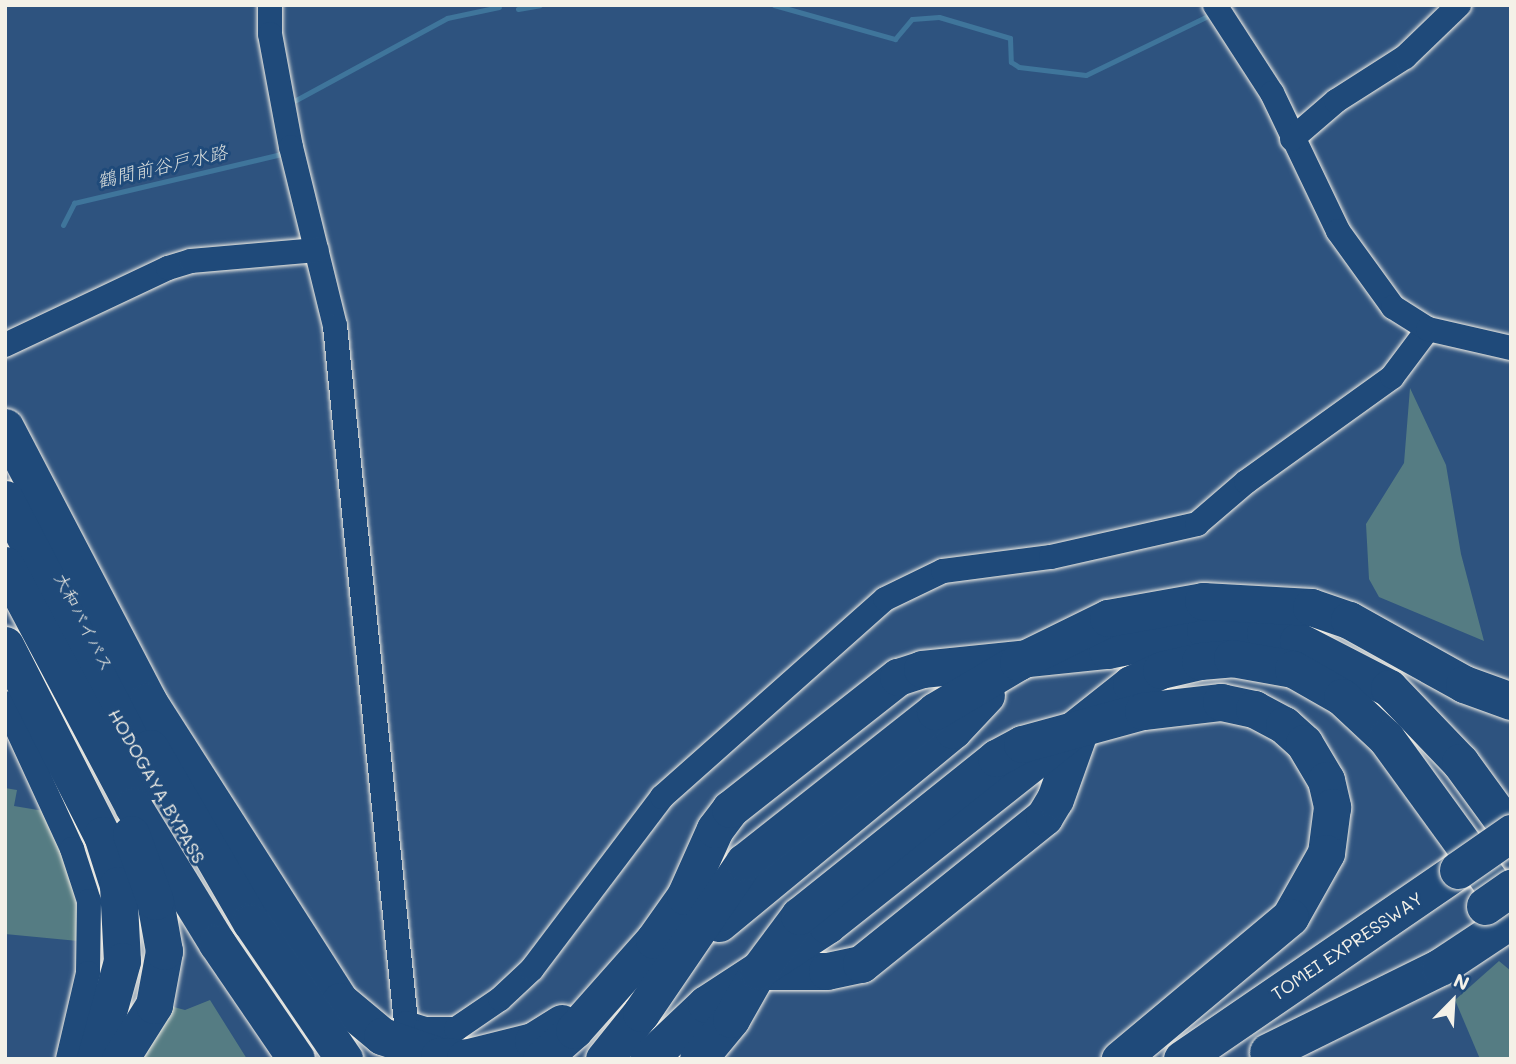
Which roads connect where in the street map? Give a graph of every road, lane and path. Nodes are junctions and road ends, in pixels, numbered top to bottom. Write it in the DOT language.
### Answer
graph roads {
  1 [pos="270,5"];
  2 [pos="1215,5"];
  3 [pos="1459,5"];
  4 [pos="1292,139"];
  5 [pos="317,250"];
  6 [pos="1427,329"];
  7 [pos="5,345"];
  8 [pos="1511,348"];
  9 [pos="5,427"];
  10 [pos="5,468"];
  11 [pos="5,499"];
  12 [pos="5,565"];
  13 [pos="5,581"];
  14 [pos="5,645"];
  15 [pos="1333,656"];
  16 [pos="1018,662"];
  17 [pos="1511,701"];
  18 [pos="5,703"];
  19 [pos="1080,729"];
  20 [pos="114,794"];
  21 [pos="1511,833"];
  22 [pos="206,845"];
  23 [pos="736,855"];
  24 [pos="1511,858"];
  25 [pos="696,895"];
  26 [pos="1503,910"];
  27 [pos="667,950"];
  28 [pos="758,971"];
  29 [pos="598,1001"];
  30 [pos="1263,1056"];
  31 [pos="68,1059"];
  32 [pos="95,1059"];
  33 [pos="120,1059"];
  34 [pos="281,1059"];
  35 [pos="296,1059"];
  36 [pos="332,1059"];
  37 [pos="344,1059"];
  38 [pos="371,1059"];
  39 [pos="541,1059"];
  40 [pos="604,1059"];
  41 [pos="648,1059"];
  42 [pos="698,1059"];
  43 [pos="1120,1059"];
  44 [pos="1182,1059"];
  1 -- 5 [label="street"];
  2 -- 4 [label="street"];
  3 -- 4 [label="street"];
  4 -- 6 [label="street"];
  5 -- 6 [label="street"];
  5 -- 7 [label="street"];
  6 -- 8 [label="street"];
  9 -- 29 [label="highway"];
  10 -- 22 [label="highway, 大和バイパス"];
  11 -- 36 [label="highway, HODOGAYA BYPASS"];
  12 -- 35 [label="highway, HODOGAYA BYPASS"];
  13 -- 20 [label="highway"];
  14 -- 32 [label="highway"];
  15 -- 16 [label="highway"];
  15 -- 21 [label="highway"];
  15 -- 24 [label="highway"];
  16 -- 17 [label="highway"];
  16 -- 23 [label="highway"];
  16 -- 25 [label="highway"];
  16 -- 27 [label="highway"];
  18 -- 31 [label="street"];
  19 -- 26 [label="highway"];
  19 -- 28 [label="highway"];
  19 -- 28 [label="highway"];
  19 -- 43 [label="highway"];
  20 -- 33 [label="highway"];
  20 -- 34 [label="highway"];
  21 -- 44 [label="highway, TOMEI EXPRESSWAY, bridge"];
  22 -- 37 [label="highway, 大和バイパス"];
  22 -- 38 [label="highway"];
  23 -- 25 [label="highway"];
  23 -- 27 [label="highway"];
  25 -- 27 [label="highway"];
  26 -- 30 [label="highway"];
  27 -- 29 [label="highway"];
  27 -- 40 [label="highway"];
  28 -- 41 [label="highway"];
  28 -- 42 [label="highway"];
  29 -- 39 [label="highway"];
}
